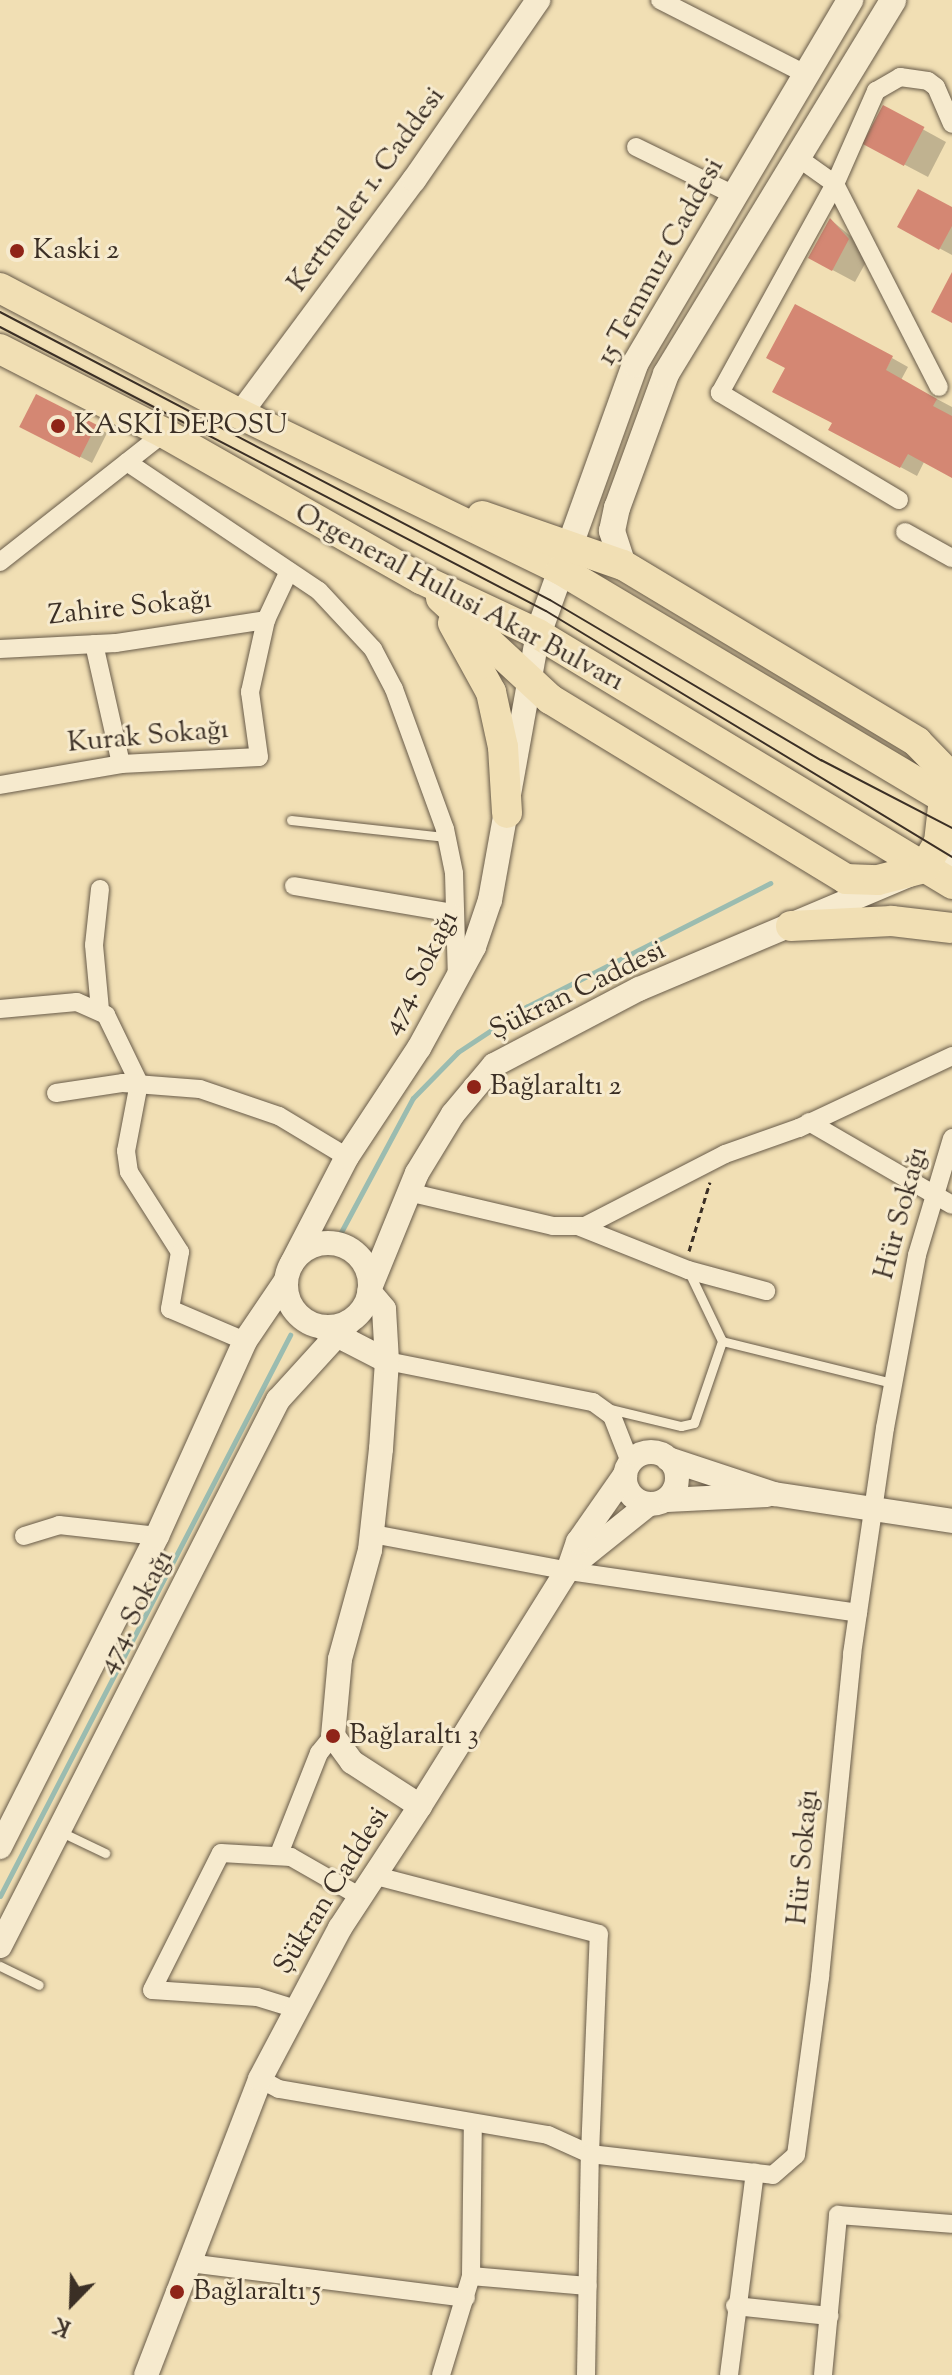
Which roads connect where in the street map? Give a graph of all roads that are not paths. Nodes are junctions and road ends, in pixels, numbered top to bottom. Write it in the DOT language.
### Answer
graph roads {
  1 [pos="538,0"];
  2 [pos="660,0"];
  3 [pos="850,0"];
  4 [pos="893,0"];
  5 [pos="805,74"];
  6 [pos="952,124"];
  7 [pos="636,147"];
  8 [pos="797,157"];
  9 [pos="835,184"];
  10 [pos="734,195"];
  11 [pos="0,288"];
  12 [pos="0,349"];
  13 [pos="939,387"];
  14 [pos="240,414"];
  15 [pos="164,433"];
  16 [pos="127,462"];
  17 [pos="899,500"];
  18 [pos="905,532"];
  19 [pos="566,557"];
  20 [pos="952,558"];
  21 [pos="0,562"];
  22 [pos="623,565"];
  23 [pos="289,571"];
  24 [pos="421,579"];
  25 [pos="266,620"];
  26 [pos="538,634"];
  27 [pos="94,644"];
  28 [pos="0,649"];
  29 [pos="530,681"];
  30 [pos="917,742"];
  31 [pos="952,754"];
  32 [pos="121,764"];
  33 [pos="0,785"];
  34 [pos="949,793"];
  35 [pos="507,813"];
  36 [pos="291,820"];
  37 [pos="446,837"];
  38 [pos="938,862"];
  39 [pos="952,884"];
  40 [pos="294,886"];
  41 [pos="100,889"];
  42 [pos="454,913"];
  43 [pos="791,926"];
  44 [pos="952,928"];
  45 [pos="457,980"];
  46 [pos="0,1009"];
  47 [pos="100,1010"];
  48 [pos="952,1056"];
  49 [pos="139,1083"];
  50 [pos="56,1093"];
  51 [pos="809,1122"];
  52 [pos="952,1138"];
  53 [pos="347,1157"];
  54 [pos="408,1192"];
  55 [pos="933,1194"];
  56 [pos="952,1205"];
  57 [pos="580,1227"];
  58 [pos="688,1270"];
  59 [pos="288,1273"];
  60 [pos="370,1290"];
  61 [pos="766,1291"];
  62 [pos="335,1328"];
  63 [pos="245,1341"];
  64 [pos="722,1341"];
  65 [pos="387,1361"];
  66 [pos="892,1383"];
  67 [pos="607,1408"];
  68 [pos="668,1459"];
  69 [pos="628,1468"];
  70 [pos="774,1494"];
  71 [pos="658,1502"];
  72 [pos="874,1507"];
  73 [pos="952,1521"];
  74 [pos="373,1534"];
  75 [pos="24,1536"];
  76 [pos="157,1536"];
  77 [pos="569,1569"];
  78 [pos="858,1613"];
  79 [pos="333,1736"];
  80 [pos="420,1806"];
  81 [pos="58,1830"];
  82 [pos="0,1847"];
  83 [pos="105,1853"];
  84 [pos="279,1854"];
  85 [pos="373,1875"];
  86 [pos="359,1896"];
  87 [pos="0,1946"];
  88 [pos="0,1966"];
  89 [pos="39,1985"];
  90 [pos="296,2009"];
  91 [pos="260,2079"];
  92 [pos="473,2123"];
  93 [pos="590,2154"];
  94 [pos="755,2173"];
  95 [pos="952,2224"];
  96 [pos="189,2263"];
  97 [pos="471,2276"];
  98 [pos="588,2286"];
  99 [pos="466,2298"];
  100 [pos="735,2306"];
  101 [pos="829,2316"];
  102 [pos="146,2375"];
  103 [pos="441,2375"];
  104 [pos="586,2375"];
  105 [pos="729,2375"];
  106 [pos="823,2375"];
  1 -- 14 [label="street, Kertmeler 1. Caddesi"];
  2 -- 5 [label="street"];
  3 -- 5 [label="main road, 15 Temmuz Caddesi"];
  4 -- 8 [label="main road, 15 Temmuz Caddesi"];
  5 -- 10 [label="main road, 15 Temmuz Caddesi"];
  6 -- 9 [label="street"];
  7 -- 10 [label="street"];
  8 -- 9 [label="street"];
  8 -- 22 [label="main road, 15 Temmuz Caddesi"];
  9 -- 13 [label="street"];
  9 -- 17 [label="street"];
  10 -- 19 [label="main road, 15 Temmuz Caddesi"];
  11 -- 14 [label="main road"];
  12 -- 15 [label="main road, Orgeneral Hulusi Akar Bulvarı"];
  14 -- 19 [label="main road"];
  15 -- 16 [label="street"];
  15 -- 24 [label="main road, Orgeneral Hulusi Akar Bulvarı"];
  16 -- 21 [label="street"];
  16 -- 23 [label="street"];
  18 -- 20 [label="street"];
  19 -- 22 [label="main road"];
  19 -- 26 [label="main road, 15 Temmuz Caddesi"];
  19 -- 34 [label="main road"];
  22 -- 30 [label="main road"];
  23 -- 25 [label="street"];
  23 -- 37 [label="street"];
  24 -- 26 [label="main road, Orgeneral Hulusi Akar Bulvarı"];
  24 -- 29 [label="main road"];
  24 -- 35 [label="main road"];
  25 -- 27 [label="street, Zahire Sokağı"];
  25 -- 32 [label="street, Kurak Sokağı"];
  26 -- 29 [label="street, 474. Sokağı"];
  26 -- 38 [label="main road, Orgeneral Hulusi Akar Bulvarı"];
  27 -- 28 [label="street, Zahire Sokağı"];
  27 -- 32 [label="street"];
  29 -- 35 [label="street, 474. Sokağı"];
  29 -- 38 [label="main road"];
  30 -- 31 [label="main road"];
  30 -- 34 [label="main road"];
  32 -- 33 [label="street, Kurak Sokağı"];
  34 -- 38 [label="main road"];
  35 -- 45 [label="street, 474. Sokağı"];
  36 -- 37 [label="lane"];
  37 -- 42 [label="street"];
  38 -- 39 [label="main road, Orgeneral Hulusi Akar Bulvarı"];
  38 -- 43 [label="street, Şükran Caddesi"];
  40 -- 42 [label="street"];
  41 -- 47 [label="street"];
  42 -- 45 [label="street"];
  43 -- 44 [label="main road"];
  43 -- 54 [label="street, Şükran Caddesi"];
  45 -- 53 [label="street, 474. Sokağı"];
  46 -- 47 [label="street"];
  47 -- 49 [label="street"];
  48 -- 51 [label="street"];
  49 -- 50 [label="street"];
  49 -- 53 [label="street"];
  49 -- 63 [label="street"];
  51 -- 55 [label="street"];
  51 -- 57 [label="street"];
  52 -- 55 [label="street, Hür Sokağı"];
  53 -- 59 [label="street, 474. Sokağı"];
  54 -- 57 [label="street"];
  54 -- 60 [label="street, Şükran Caddesi"];
  55 -- 56 [label="street"];
  55 -- 66 [label="street, Hür Sokağı"];
  57 -- 58 [label="street"];
  58 -- 61 [label="street"];
  58 -- 64 [label="lane"];
  59 -- 60 [label="street"];
  59 -- 62 [label="street"];
  59 -- 63 [label="street, 474. Sokağı"];
  60 -- 62 [label="street"];
  60 -- 65 [label="street"];
  62 -- 65 [label="street"];
  62 -- 81 [label="street, 474. Sokağı"];
  63 -- 76 [label="street, 474. Sokağı"];
  64 -- 66 [label="lane"];
  64 -- 67 [label="lane"];
  65 -- 67 [label="street"];
  65 -- 74 [label="street"];
  66 -- 72 [label="street, Hür Sokağı"];
  67 -- 69 [label="street"];
  68 -- 69 [label="street"];
  68 -- 70 [label="street"];
  68 -- 71 [label="street"];
  69 -- 71 [label="street"];
  69 -- 77 [label="street"];
  70 -- 71 [label="street"];
  70 -- 72 [label="street"];
  71 -- 77 [label="street"];
  72 -- 73 [label="street"];
  72 -- 78 [label="street, Hür Sokağı"];
  74 -- 77 [label="street"];
  74 -- 79 [label="street"];
  75 -- 76 [label="street"];
  76 -- 82 [label="street, 474. Sokağı"];
  77 -- 78 [label="street"];
  77 -- 80 [label="street"];
  78 -- 94 [label="street, Hür Sokağı"];
  79 -- 80 [label="street, Şükran Caddesi"];
  79 -- 84 [label="street"];
  80 -- 85 [label="street, Şükran Caddesi"];
  81 -- 83 [label="lane"];
  81 -- 87 [label="street, 474. Sokağı"];
  84 -- 86 [label="street"];
  84 -- 90 [label="street"];
  85 -- 86 [label="street, Şükran Caddesi"];
  85 -- 93 [label="street"];
  86 -- 90 [label="street, Şükran Caddesi"];
  88 -- 89 [label="lane"];
  90 -- 91 [label="street, Şükran Caddesi"];
  91 -- 92 [label="street, Hür Sokağı"];
  91 -- 96 [label="street, Şükran Caddesi"];
  92 -- 93 [label="street, Hür Sokağı"];
  92 -- 97 [label="street"];
  93 -- 94 [label="street, Hür Sokağı"];
  93 -- 98 [label="street"];
  94 -- 100 [label="street"];
  95 -- 101 [label="street"];
  96 -- 99 [label="street"];
  96 -- 102 [label="street, Şükran Caddesi"];
  97 -- 98 [label="street"];
  97 -- 99 [label="street"];
  98 -- 104 [label="street"];
  99 -- 103 [label="street"];
  100 -- 101 [label="street"];
  100 -- 105 [label="street"];
  101 -- 106 [label="street"];
}
